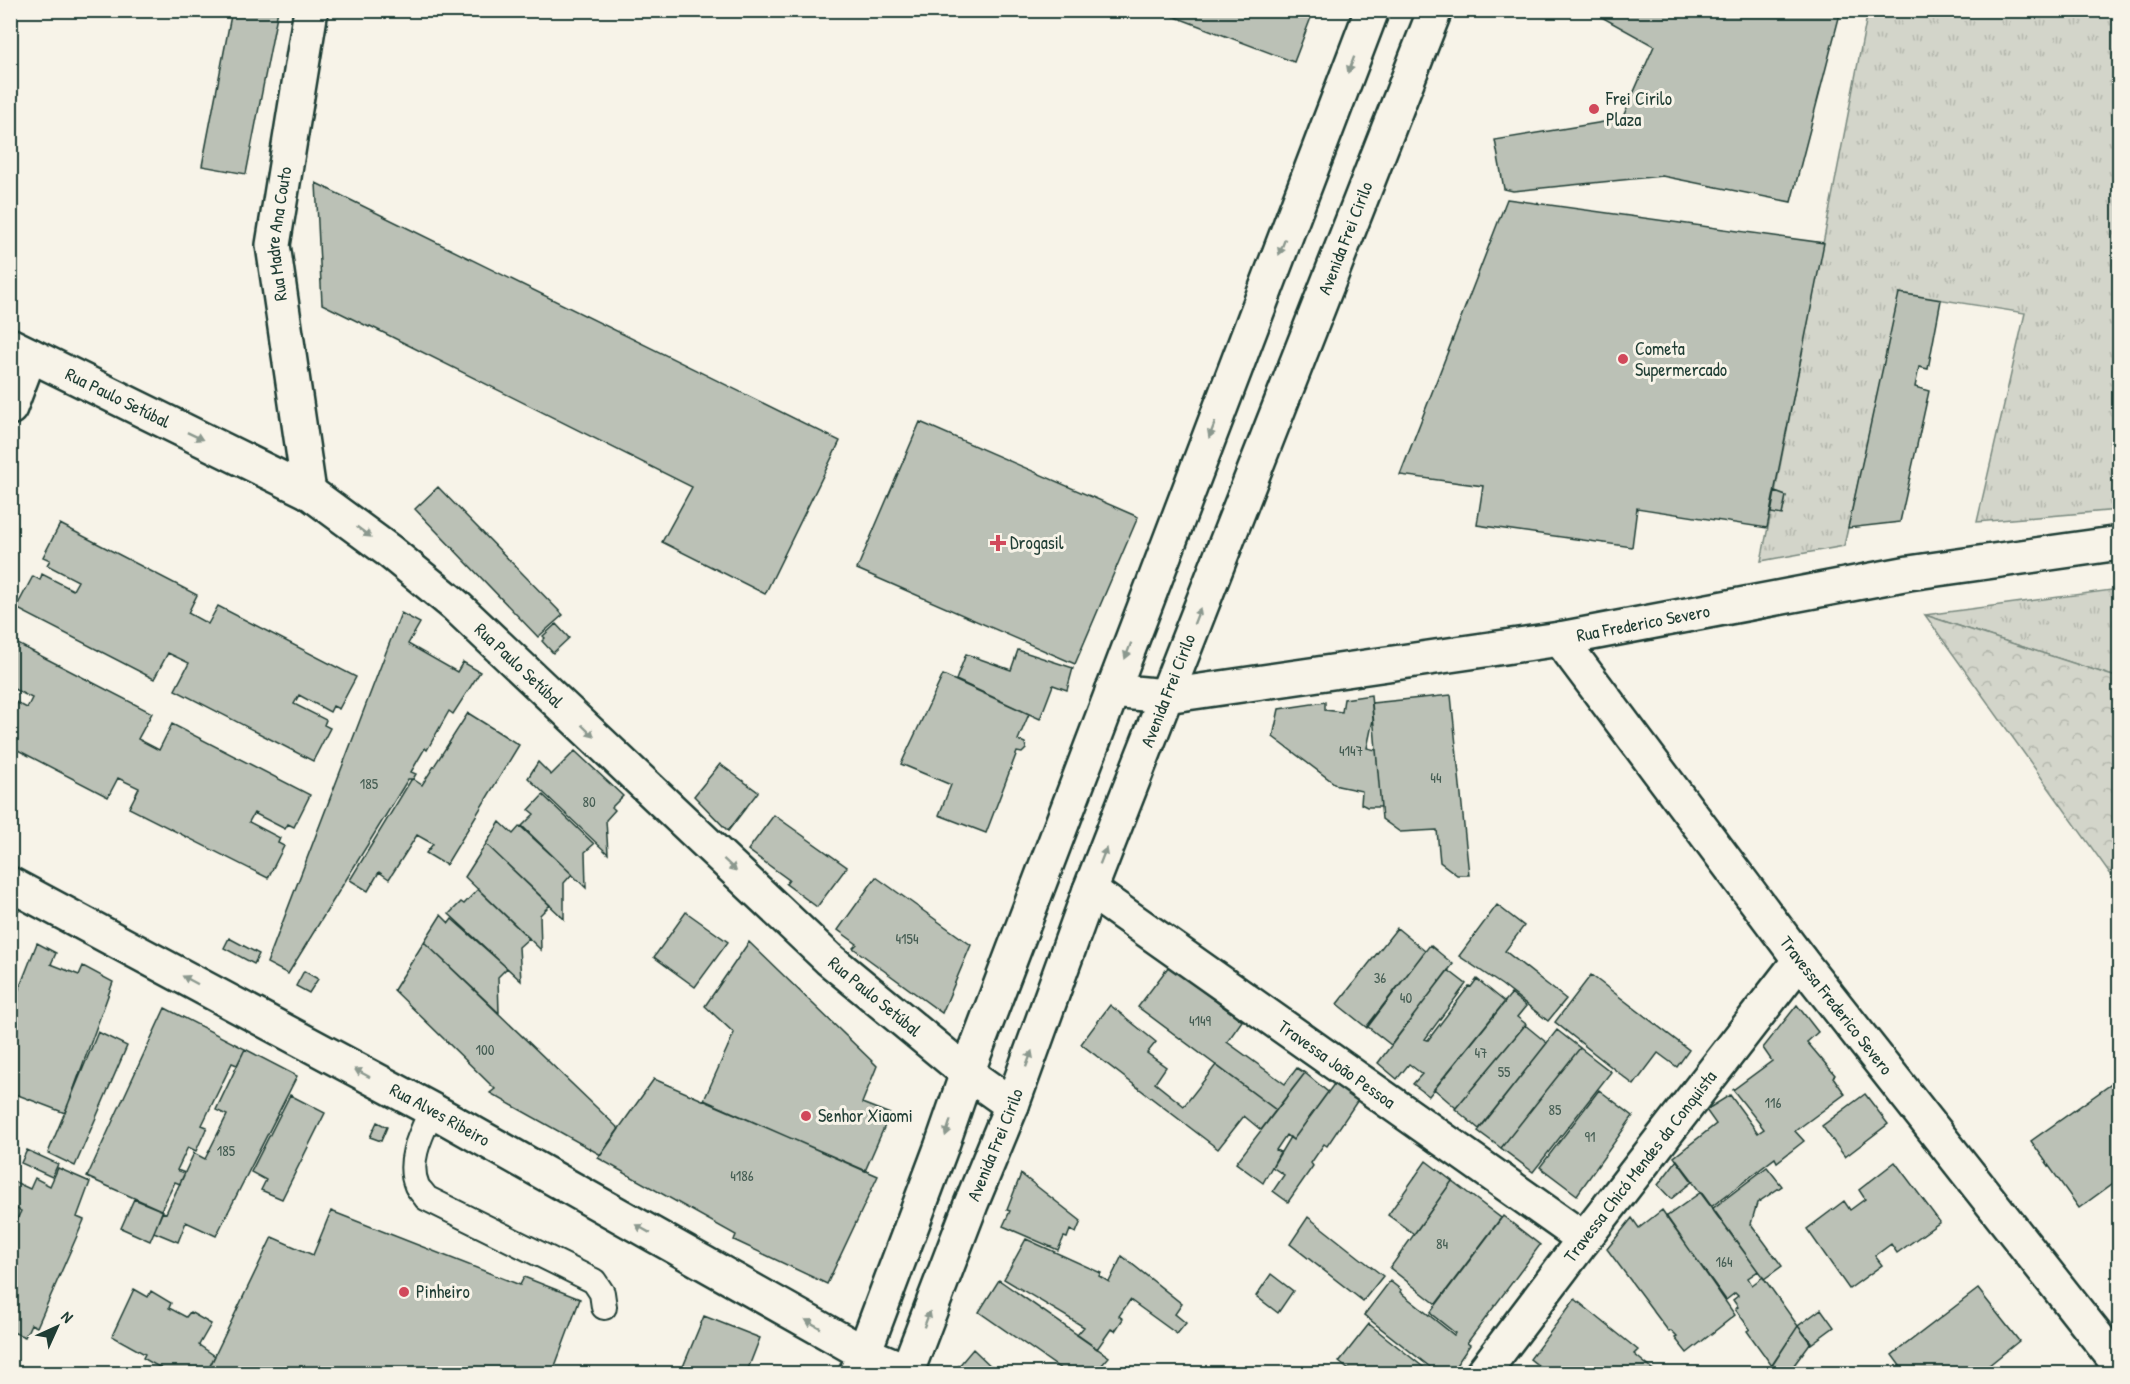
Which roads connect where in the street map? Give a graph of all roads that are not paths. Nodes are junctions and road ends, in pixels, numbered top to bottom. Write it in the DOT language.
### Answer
graph roads {
  1 [pos="311,10"];
  2 [pos="1372,10"];
  3 [pos="1435,10"];
  4 [pos="20,350"];
  5 [pos="10,408"];
  6 [pos="309,492"];
  7 [pos="2120,543"];
  8 [pos="1560,639"];
  9 [pos="1112,692"];
  10 [pos="1166,696"];
  11 [pos="10,884"];
  12 [pos="1090,890"];
  13 [pos="1800,960"];
  14 [pos="967,1073"];
  15 [pos="1012,1105"];
  16 [pos="432,1110"];
  17 [pos="1584,1239"];
  18 [pos="604,1307"];
  19 [pos="860,1363"];
  20 [pos="2120,1366"];
  21 [pos="906,1372"];
  22 [pos="1482,1374"];
  1 -- 6 [label="street, Rua Madre Ana Couto"];
  2 -- 9 [label="street, one-way"];
  10 -- 3 [label="street, Avenida Frei Cirilo, one-way"];
  4 -- 5 [label="street"];
  4 -- 6 [label="street, Rua Paulo Setúbal, one-way"];
  6 -- 14 [label="street, Rua Paulo Setúbal, one-way"];
  7 -- 8 [label="street, Rua Frederico Severo"];
  8 -- 10 [label="street, Rua Frederico Severo"];
  8 -- 13 [label="street, Travessa Frederico Severo"];
  9 -- 10 [label="street, Rua Frederico Severo"];
  9 -- 14 [label="street"];
  12 -- 10 [label="street, Avenida Frei Cirilo, one-way"];
  16 -- 11 [label="street, Rua Alves Ribeiro, one-way"];
  15 -- 12 [label="street, Avenida Frei Cirilo, one-way"];
  12 -- 17 [label="street, Travessa João Pessoa"];
  13 -- 17 [label="street, Travessa Chicó Mendes da Conquista"];
  13 -- 20 [label="street, Travessa Frederico Severo"];
  14 -- 15 [label="street, Rua Paulo Setúbal"];
  14 -- 19 [label="street, one-way"];
  21 -- 15 [label="street, Avenida Frei Cirilo, one-way"];
  16 -- 18 [label="lane"];
  19 -- 16 [label="street, Rua Alves Ribeiro, one-way"];
  17 -- 22 [label="street, Travessa Chicó Mendes da Conquista"];
  19 -- 21 [label="street, Rua Alves Ribeiro"];
}
